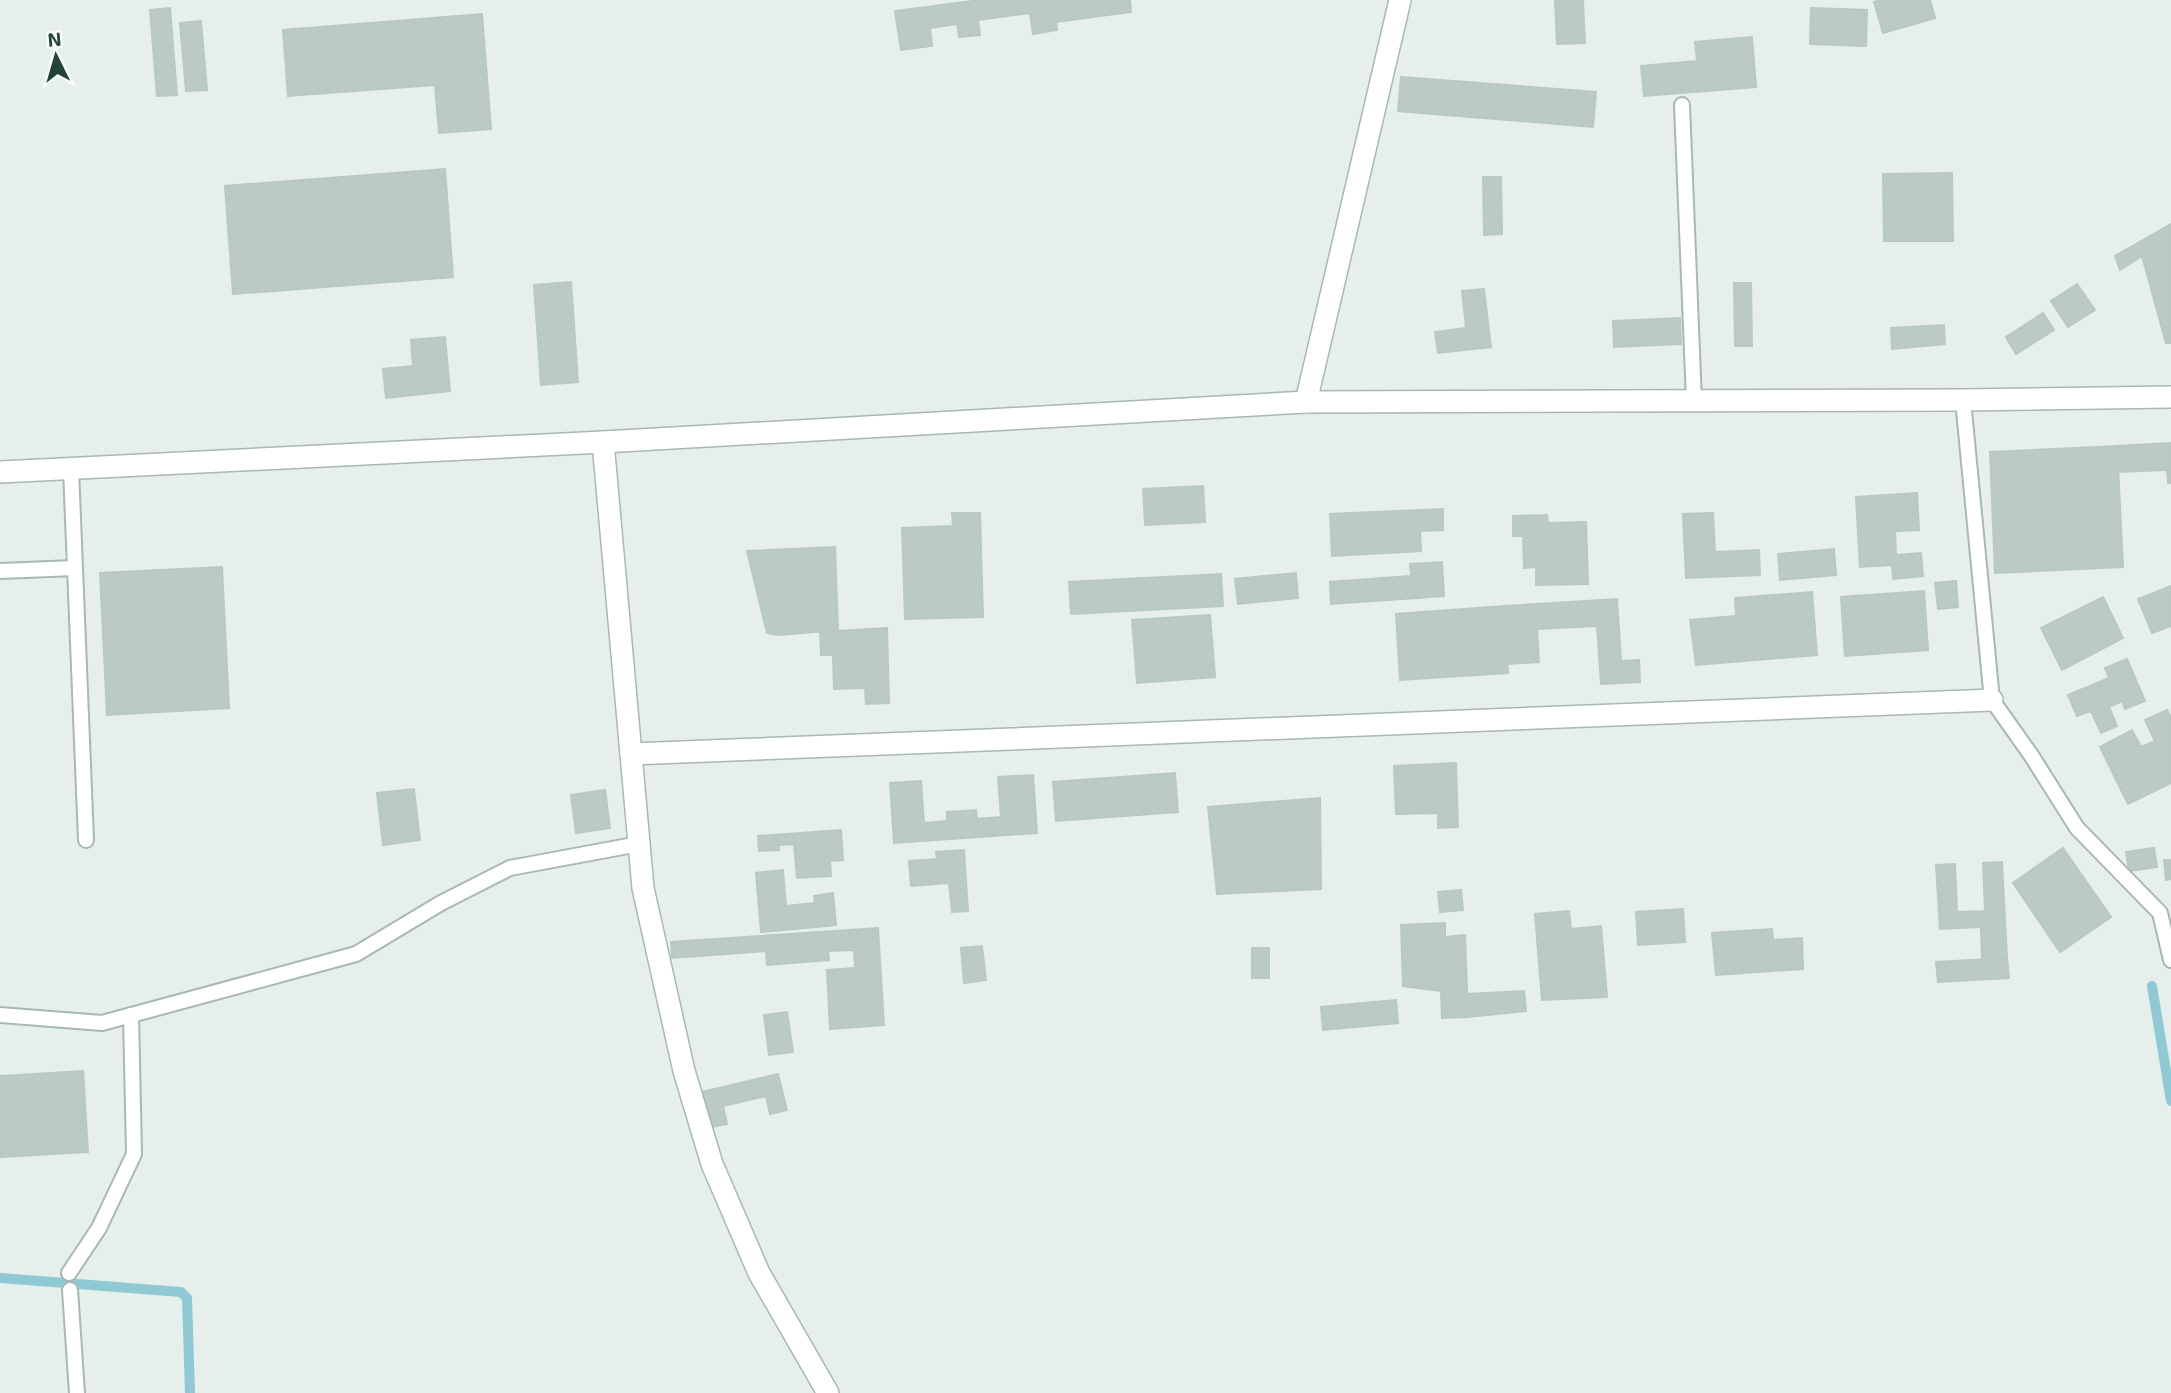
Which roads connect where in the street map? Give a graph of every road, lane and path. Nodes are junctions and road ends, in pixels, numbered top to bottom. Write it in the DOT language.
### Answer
graph roads {
  1 [pos="1400,0"];
  2 [pos="1682,105"];
  3 [pos="2171,397"];
  4 [pos="1963,400"];
  5 [pos="1694,401"];
  6 [pos="1306,402"];
  7 [pos="603,442"];
  8 [pos="71,468"];
  9 [pos="0,472"];
  10 [pos="75,568"];
  11 [pos="0,571"];
  12 [pos="1992,700"];
  13 [pos="631,754"];
  14 [pos="86,840"];
  15 [pos="639,844"];
  16 [pos="2171,960"];
  17 [pos="131,1014"];
  18 [pos="0,1015"];
  19 [pos="69,1273"];
  20 [pos="71,1290"];
  21 [pos="77,1393"];
  22 [pos="828,1393"];
  1 -- 6 [label="street"];
  2 -- 5 [label="lane"];
  3 -- 4 [label="street"];
  4 -- 5 [label="street"];
  4 -- 12 [label="lane"];
  5 -- 6 [label="street"];
  6 -- 7 [label="street"];
  7 -- 8 [label="street"];
  7 -- 13 [label="street"];
  8 -- 9 [label="street"];
  8 -- 10 [label="lane"];
  10 -- 11 [label="lane"];
  10 -- 14 [label="lane"];
  12 -- 13 [label="street"];
  12 -- 16 [label="lane"];
  13 -- 15 [label="street"];
  15 -- 17 [label="lane"];
  15 -- 22 [label="street"];
  17 -- 18 [label="lane"];
  17 -- 19 [label="lane"];
  20 -- 21 [label="lane"];
}
